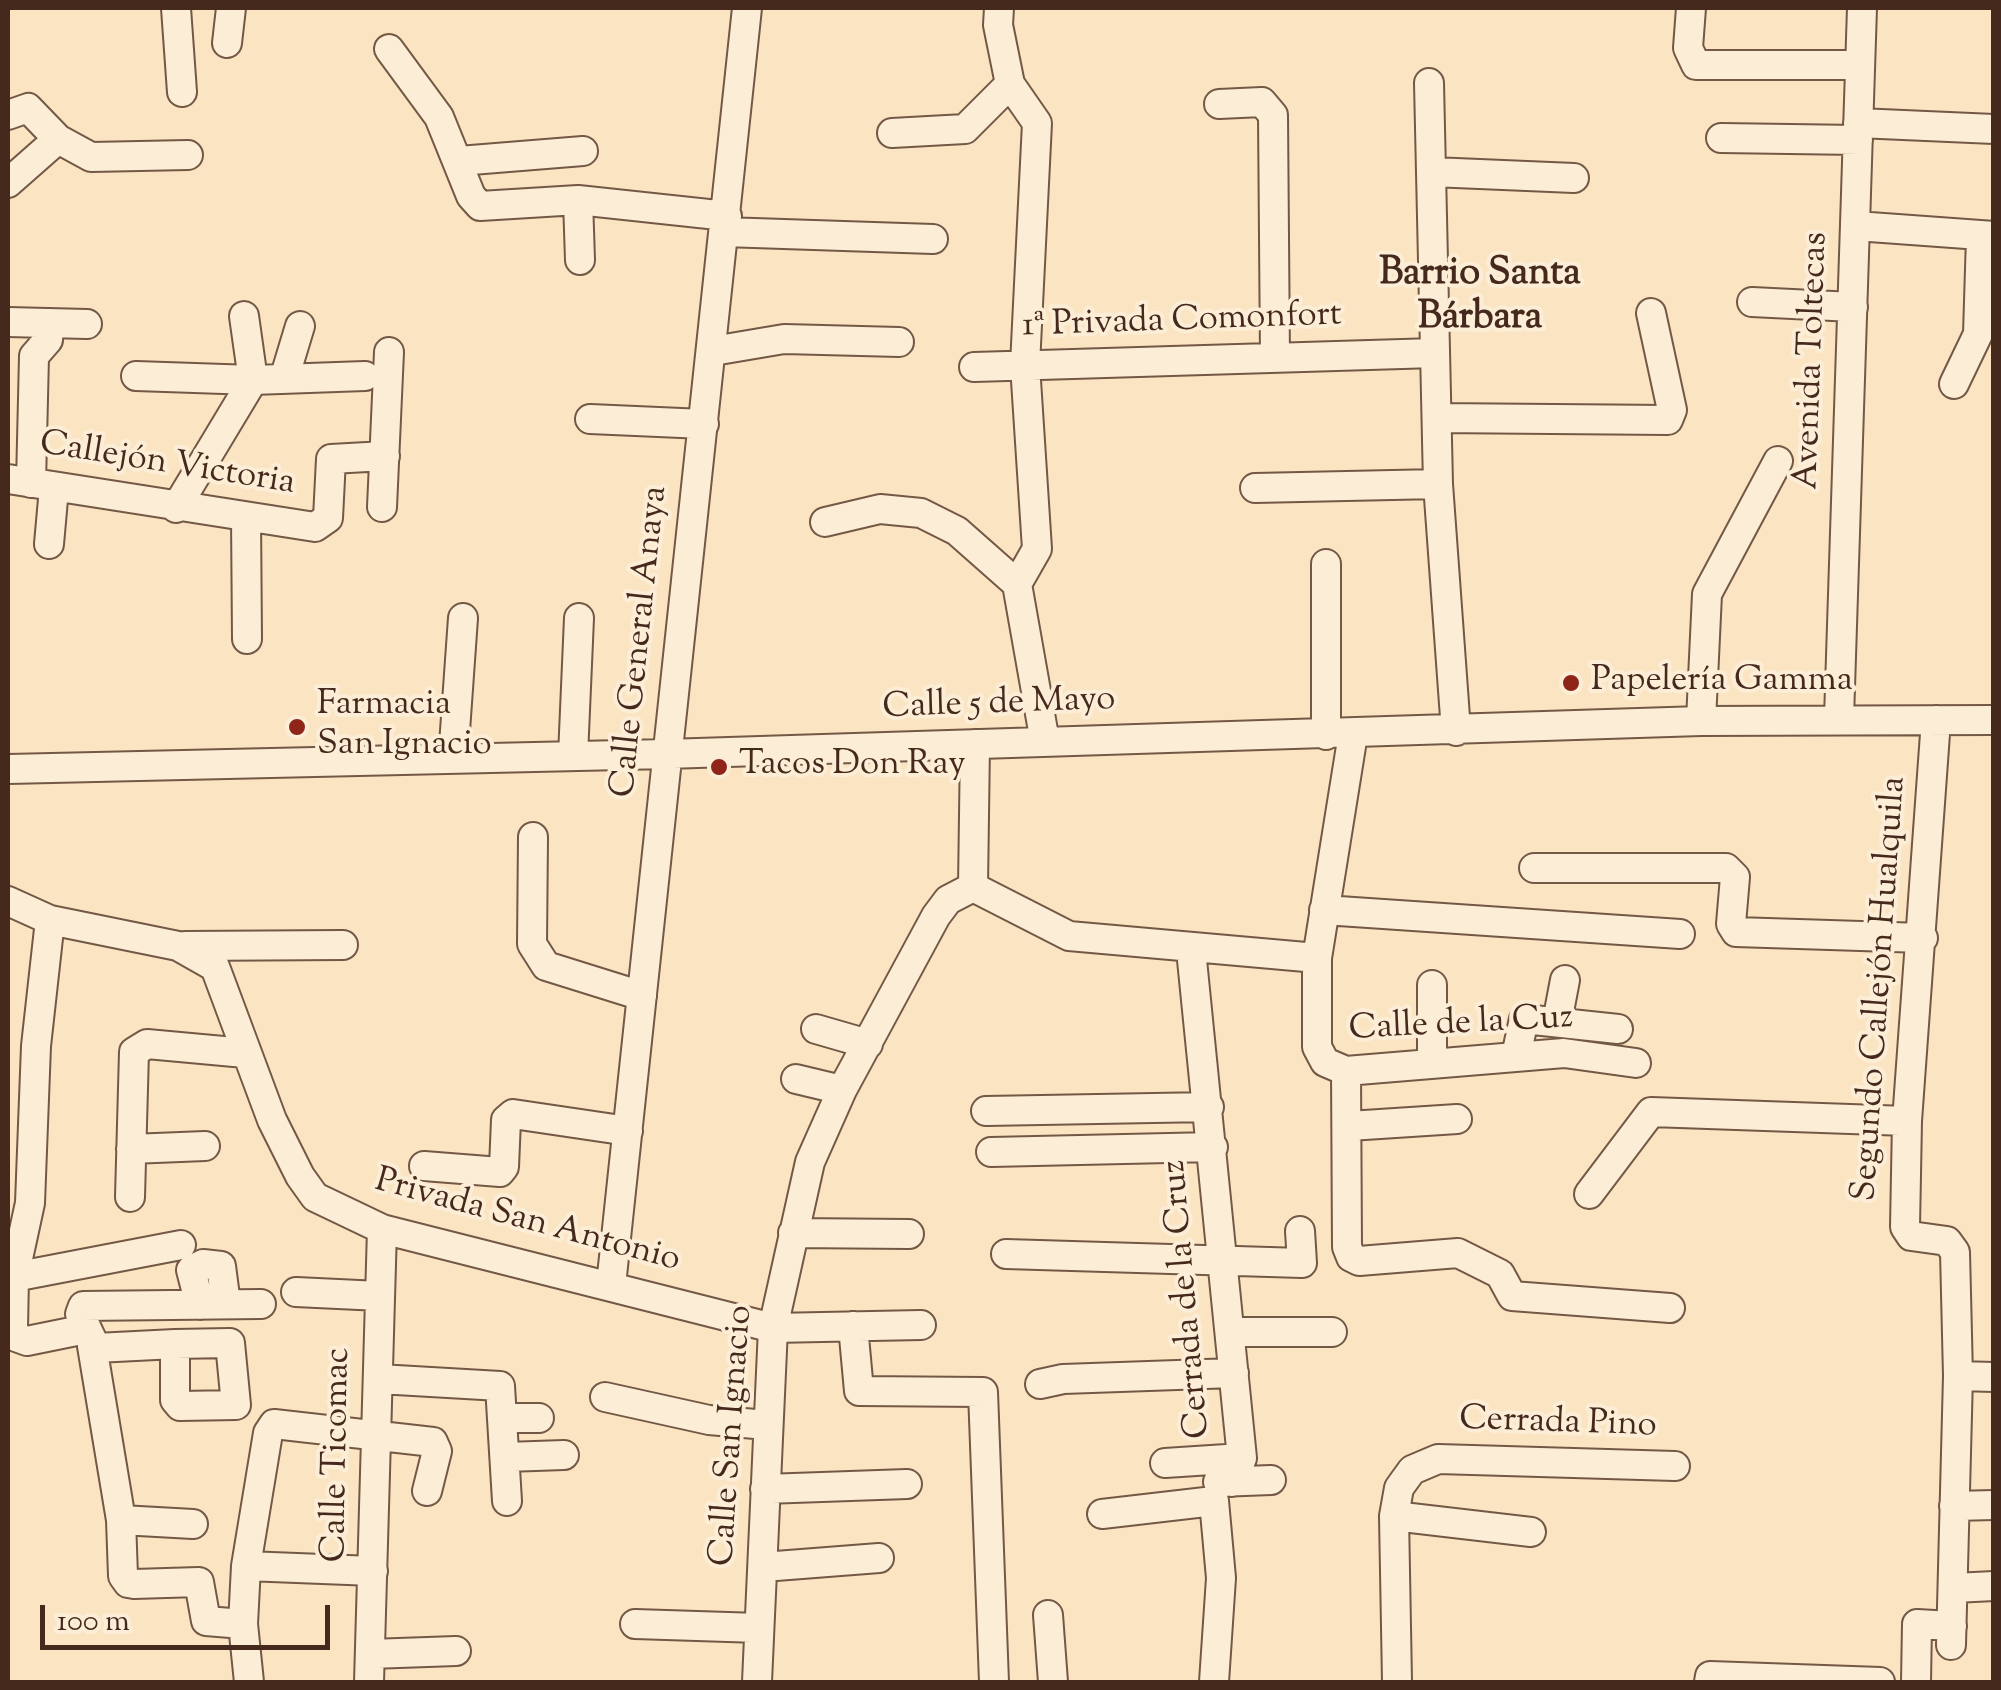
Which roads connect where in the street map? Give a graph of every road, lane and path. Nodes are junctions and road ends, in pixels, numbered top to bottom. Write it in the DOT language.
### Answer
graph roads {
  1 [pos="176,8"];
  2 [pos="231,8"];
  3 [pos="747,8"];
  4 [pos="999,8"];
  5 [pos="1691,8"];
  6 [pos="1862,8"];
  7 [pos="226,43"];
  8 [pos="388,49"];
  9 [pos="1859,65"];
  10 [pos="1430,83"];
  11 [pos="1010,84"];
  12 [pos="182,92"];
  13 [pos="1219,104"];
  14 [pos="8,115"];
  15 [pos="1994,129"];
  16 [pos="1858,132"];
  17 [pos="892,133"];
  18 [pos="1721,138"];
  19 [pos="58,139"];
  20 [pos="582,151"];
  21 [pos="188,155"];
  22 [pos="459,161"];
  23 [pos="1432,172"];
  24 [pos="1574,178"];
  25 [pos="8,182"];
  26 [pos="578,200"];
  27 [pos="726,224"];
  28 [pos="1856,226"];
  29 [pos="1987,236"];
  30 [pos="933,240"];
  31 [pos="580,260"];
  32 [pos="1986,295"];
  33 [pos="1752,302"];
  34 [pos="1853,308"];
  35 [pos="1652,313"];
  36 [pos="244,316"];
  37 [pos="8,322"];
  38 [pos="49,322"];
  39 [pos="87,324"];
  40 [pos="300,326"];
  41 [pos="899,342"];
  42 [pos="713,351"];
  43 [pos="389,352"];
  44 [pos="1435,353"];
  45 [pos="1275,358"];
  46 [pos="1026,365"];
  47 [pos="974,366"];
  48 [pos="136,376"];
  49 [pos="365,376"];
  50 [pos="284,379"];
  51 [pos="253,380"];
  52 [pos="1954,384"];
  53 [pos="1437,418"];
  54 [pos="590,419"];
  55 [pos="704,424"];
  56 [pos="385,456"];
  57 [pos="1778,460"];
  58 [pos="31,483"];
  59 [pos="1438,484"];
  60 [pos="1255,488"];
  61 [pos="382,506"];
  62 [pos="176,508"];
  63 [pos="246,517"];
  64 [pos="825,522"];
  65 [pos="49,544"];
  66 [pos="1326,564"];
  67 [pos="1017,584"];
  68 [pos="463,618"];
  69 [pos="580,618"];
  70 [pos="247,639"];
  71 [pos="1839,718"];
  72 [pos="1936,720"];
  73 [pos="1994,720"];
  74 [pos="1702,721"];
  75 [pos="1456,731"];
  76 [pos="1340,735"];
  77 [pos="1045,742"];
  78 [pos="975,744"];
  79 [pos="666,754"];
  80 [pos="573,756"];
  81 [pos="453,759"];
  82 [pos="8,768"];
  83 [pos="532,837"];
  84 [pos="1534,868"];
  85 [pos="973,887"];
  86 [pos="8,901"];
  87 [pos="1324,910"];
  88 [pos="50,920"];
  89 [pos="1680,934"];
  90 [pos="1923,938"];
  91 [pos="343,944"];
  92 [pos="178,946"];
  93 [pos="1191,950"];
  94 [pos="1317,958"];
  95 [pos="1565,980"];
  96 [pos="1432,984"];
  97 [pos="642,996"];
  98 [pos="1557,1022"];
  99 [pos="816,1029"];
  100 [pos="1618,1029"];
  101 [pos="868,1044"];
  102 [pos="246,1053"];
  103 [pos="1516,1056"];
  104 [pos="1432,1063"];
  105 [pos="1636,1063"];
  106 [pos="1346,1071"];
  107 [pos="796,1078"];
  108 [pos="842,1090"];
  109 [pos="1209,1107"];
  110 [pos="986,1111"];
  111 [pos="1457,1119"];
  112 [pos="1907,1120"];
  113 [pos="1349,1126"];
  114 [pos="628,1130"];
  115 [pos="20,1134"];
  116 [pos="206,1146"];
  117 [pos="1212,1147"];
  118 [pos="131,1149"];
  119 [pos="991,1152"];
  120 [pos="424,1166"];
  121 [pos="1589,1194"];
  122 [pos="130,1196"];
  123 [pos="19,1202"];
  124 [pos="382,1229"];
  125 [pos="1300,1231"];
  126 [pos="793,1233"];
  127 [pos="910,1234"];
  128 [pos="181,1245"];
  129 [pos="1006,1254"];
  130 [pos="1222,1257"];
  131 [pos="14,1277"];
  132 [pos="611,1285"];
  133 [pos="296,1292"];
  134 [pos="380,1296"];
  135 [pos="262,1304"];
  136 [pos="1670,1308"];
  137 [pos="920,1325"];
  138 [pos="853,1326"];
  139 [pos="774,1328"];
  140 [pos="1230,1332"];
  141 [pos="1332,1332"];
  142 [pos="89,1338"];
  143 [pos="175,1344"];
  144 [pos="1234,1373"];
  145 [pos="1958,1376"];
  146 [pos="1994,1377"];
  147 [pos="379,1379"];
  148 [pos="1040,1384"];
  149 [pos="605,1396"];
  150 [pos="503,1418"];
  151 [pos="539,1418"];
  152 [pos="767,1425"];
  153 [pos="377,1437"];
  154 [pos="564,1454"];
  155 [pos="506,1457"];
  156 [pos="1164,1464"];
  157 [pos="1675,1466"];
  158 [pos="1229,1480"];
  159 [pos="1271,1480"];
  160 [pos="907,1484"];
  161 [pos="765,1489"];
  162 [pos="427,1490"];
  163 [pos="507,1501"];
  164 [pos="1994,1505"];
  165 [pos="1954,1506"];
  166 [pos="1102,1514"];
  167 [pos="1394,1516"];
  168 [pos="121,1520"];
  169 [pos="193,1524"];
  170 [pos="1531,1532"];
  171 [pos="879,1558"];
  172 [pos="246,1566"];
  173 [pos="763,1567"];
  174 [pos="374,1572"];
  175 [pos="1994,1586"];
  176 [pos="1954,1588"];
  177 [pos="1048,1615"];
  178 [pos="243,1624"];
  179 [pos="635,1624"];
  180 [pos="760,1628"];
  181 [pos="456,1650"];
  182 [pos="370,1654"];
  183 [pos="249,1682"];
  184 [pos="370,1682"];
  185 [pos="757,1682"];
  186 [pos="994,1682"];
  187 [pos="1053,1682"];
  188 [pos="1214,1682"];
  189 [pos="1396,1682"];
  190 [pos="1709,1682"];
  191 [pos="1880,1682"];
  192 [pos="1916,1682"];
  1 -- 12 [label="street"];
  2 -- 7 [label="street"];
  3 -- 27 [label="street, Calle General Anaya"];
  4 -- 11 [label="street"];
  5 -- 9 [label="street"];
  6 -- 9 [label="street, Avenida Toltecas"];
  8 -- 22 [label="street"];
  9 -- 16 [label="street, Avenida Toltecas"];
  10 -- 23 [label="street"];
  11 -- 17 [label="street"];
  11 -- 46 [label="street"];
  13 -- 45 [label="street"];
  14 -- 19 [label="street"];
  15 -- 16 [label="street"];
  16 -- 18 [label="street"];
  16 -- 28 [label="street, Avenida Toltecas"];
  19 -- 21 [label="street"];
  19 -- 25 [label="street"];
  20 -- 22 [label="street"];
  22 -- 26 [label="street"];
  23 -- 24 [label="street"];
  23 -- 44 [label="street"];
  26 -- 27 [label="street"];
  26 -- 31 [label="street"];
  27 -- 30 [label="street"];
  27 -- 42 [label="street, Calle General Anaya"];
  28 -- 29 [label="street"];
  28 -- 34 [label="street, Avenida Toltecas"];
  29 -- 32 [label="street"];
  32 -- 52 [label="street"];
  33 -- 34 [label="street"];
  34 -- 71 [label="street, Avenida Toltecas"];
  35 -- 53 [label="street"];
  36 -- 51 [label="street"];
  37 -- 38 [label="street"];
  38 -- 39 [label="street"];
  38 -- 58 [label="street"];
  40 -- 50 [label="street"];
  41 -- 42 [label="street"];
  42 -- 55 [label="street, Calle General Anaya"];
  43 -- 56 [label="street"];
  44 -- 45 [label="street, 1ª Privada Comonfort"];
  44 -- 53 [label="street"];
  45 -- 46 [label="street, 1ª Privada Comonfort"];
  46 -- 47 [label="street, 1ª Privada Comonfort"];
  46 -- 67 [label="street"];
  48 -- 51 [label="street"];
  49 -- 50 [label="street"];
  50 -- 51 [label="street"];
  51 -- 62 [label="street"];
  53 -- 59 [label="street"];
  54 -- 55 [label="street"];
  55 -- 79 [label="street, Calle General Anaya"];
  56 -- 61 [label="street"];
  56 -- 63 [label="street, Callejón Victoria"];
  57 -- 74 [label="street"];
  58 -- 62 [label="street, Callejón Victoria"];
  58 -- 65 [label="street"];
  59 -- 60 [label="street"];
  59 -- 75 [label="street"];
  62 -- 63 [label="street, Callejón Victoria"];
  63 -- 70 [label="street"];
  64 -- 67 [label="street"];
  66 -- 76 [label="street, Calle de la Cuz"];
  67 -- 77 [label="street"];
  68 -- 81 [label="street"];
  69 -- 80 [label="street"];
  71 -- 72 [label="street, Calle 5 de Mayo"];
  71 -- 74 [label="street, Calle 5 de Mayo"];
  72 -- 73 [label="street, Calle 5 de Mayo"];
  72 -- 90 [label="street, Segundo Callejón Hualquila"];
  74 -- 75 [label="street, Calle 5 de Mayo"];
  75 -- 76 [label="street, Calle 5 de Mayo"];
  76 -- 77 [label="street, Calle 5 de Mayo"];
  76 -- 87 [label="street, Calle de la Cuz"];
  77 -- 78 [label="street, Calle 5 de Mayo"];
  78 -- 79 [label="street, Calle 5 de Mayo"];
  78 -- 85 [label="street"];
  79 -- 80 [label="street, Calle 5 de Mayo"];
  79 -- 97 [label="street, Calle General Anaya"];
  80 -- 81 [label="street, Calle 5 de Mayo"];
  81 -- 82 [label="street, Calle 5 de Mayo"];
  83 -- 97 [label="street"];
  84 -- 90 [label="street"];
  85 -- 93 [label="street"];
  85 -- 101 [label="street, Calle San Ignacio"];
  86 -- 88 [label="street, Privada San Antonio"];
  87 -- 89 [label="street"];
  87 -- 94 [label="street, Calle de la Cuz"];
  88 -- 92 [label="street, Privada San Antonio"];
  88 -- 115 [label="street"];
  90 -- 112 [label="street, Segundo Callejón Hualquila"];
  91 -- 92 [label="street"];
  92 -- 102 [label="street, Privada San Antonio"];
  93 -- 94 [label="street"];
  93 -- 109 [label="street, Cerrada de la Cruz"];
  94 -- 106 [label="street, Calle de la Cuz"];
  95 -- 98 [label="street"];
  96 -- 104 [label="street"];
  97 -- 114 [label="street, Calle General Anaya"];
  98 -- 100 [label="street"];
  98 -- 103 [label="street"];
  99 -- 101 [label="street"];
  101 -- 108 [label="street, Calle San Ignacio"];
  102 -- 118 [label="street"];
  102 -- 124 [label="street, Privada San Antonio"];
  103 -- 104 [label="street, Calle de la Cuz"];
  103 -- 105 [label="street, Calle de la Cuz"];
  104 -- 106 [label="street, Calle de la Cuz"];
  106 -- 113 [label="street"];
  107 -- 108 [label="street"];
  108 -- 126 [label="street, Calle San Ignacio"];
  109 -- 110 [label="street, Cerrada de la Cruz"];
  109 -- 117 [label="street, Cerrada de la Cruz"];
  111 -- 113 [label="street"];
  112 -- 121 [label="street"];
  112 -- 145 [label="street, Segundo Callejón Hualquila"];
  113 -- 136 [label="street"];
  114 -- 120 [label="street"];
  114 -- 132 [label="street, Calle General Anaya"];
  115 -- 123 [label="street"];
  116 -- 118 [label="street"];
  117 -- 119 [label="street"];
  117 -- 130 [label="street, Cerrada de la Cruz"];
  118 -- 122 [label="street"];
  123 -- 131 [label="street"];
  124 -- 132 [label="street, Privada San Antonio"];
  124 -- 134 [label="street, Calle Ticomac"];
  125 -- 130 [label="street"];
  126 -- 127 [label="street"];
  126 -- 139 [label="street, Calle San Ignacio"];
  128 -- 131 [label="street"];
  129 -- 130 [label="street"];
  130 -- 140 [label="street, Cerrada de la Cruz"];
  131 -- 142 [label="street"];
  132 -- 139 [label="street, Privada San Antonio"];
  133 -- 134 [label="street"];
  134 -- 147 [label="street, Calle Ticomac"];
  135 -- 142 [label="street"];
  137 -- 138 [label="street, Privada San Antonio"];
  138 -- 139 [label="street, Privada San Antonio"];
  138 -- 186 [label="street"];
  139 -- 152 [label="street, Calle San Ignacio"];
  140 -- 141 [label="street"];
  140 -- 144 [label="street, Cerrada de la Cruz"];
  142 -- 143 [label="street"];
  142 -- 168 [label="street"];
  143 -- 143 [label="street"];
  144 -- 148 [label="street"];
  144 -- 158 [label="street, Cerrada de la Cruz"];
  145 -- 146 [label="street"];
  145 -- 165 [label="street, Segundo Callejón Hualquila"];
  147 -- 150 [label="street"];
  147 -- 153 [label="street, Calle Ticomac"];
  149 -- 152 [label="street"];
  150 -- 151 [label="street"];
  150 -- 155 [label="street"];
  152 -- 161 [label="street, Calle San Ignacio"];
  153 -- 162 [label="street"];
  153 -- 172 [label="street"];
  153 -- 174 [label="street, Calle Ticomac"];
  154 -- 155 [label="street"];
  155 -- 163 [label="street"];
  156 -- 158 [label="street"];
  157 -- 167 [label="street, Cerrada Pino"];
  158 -- 159 [label="street"];
  158 -- 166 [label="street"];
  158 -- 188 [label="street, Cerrada de la Cruz"];
  160 -- 161 [label="street"];
  161 -- 173 [label="street, Calle San Ignacio"];
  164 -- 165 [label="street"];
  165 -- 176 [label="street, Segundo Callejón Hualquila"];
  167 -- 170 [label="street"];
  167 -- 189 [label="street"];
  168 -- 169 [label="street"];
  168 -- 178 [label="street"];
  171 -- 173 [label="street"];
  172 -- 174 [label="street"];
  172 -- 178 [label="street"];
  173 -- 180 [label="street, Calle San Ignacio"];
  174 -- 182 [label="street, Calle Ticomac"];
  175 -- 176 [label="street"];
  176 -- 192 [label="street, Segundo Callejón Hualquila"];
  177 -- 187 [label="street"];
  178 -- 183 [label="street"];
  179 -- 180 [label="street"];
  180 -- 185 [label="street, Calle San Ignacio"];
  181 -- 182 [label="street"];
  182 -- 184 [label="street, Calle Ticomac"];
  190 -- 191 [label="street"];
}
